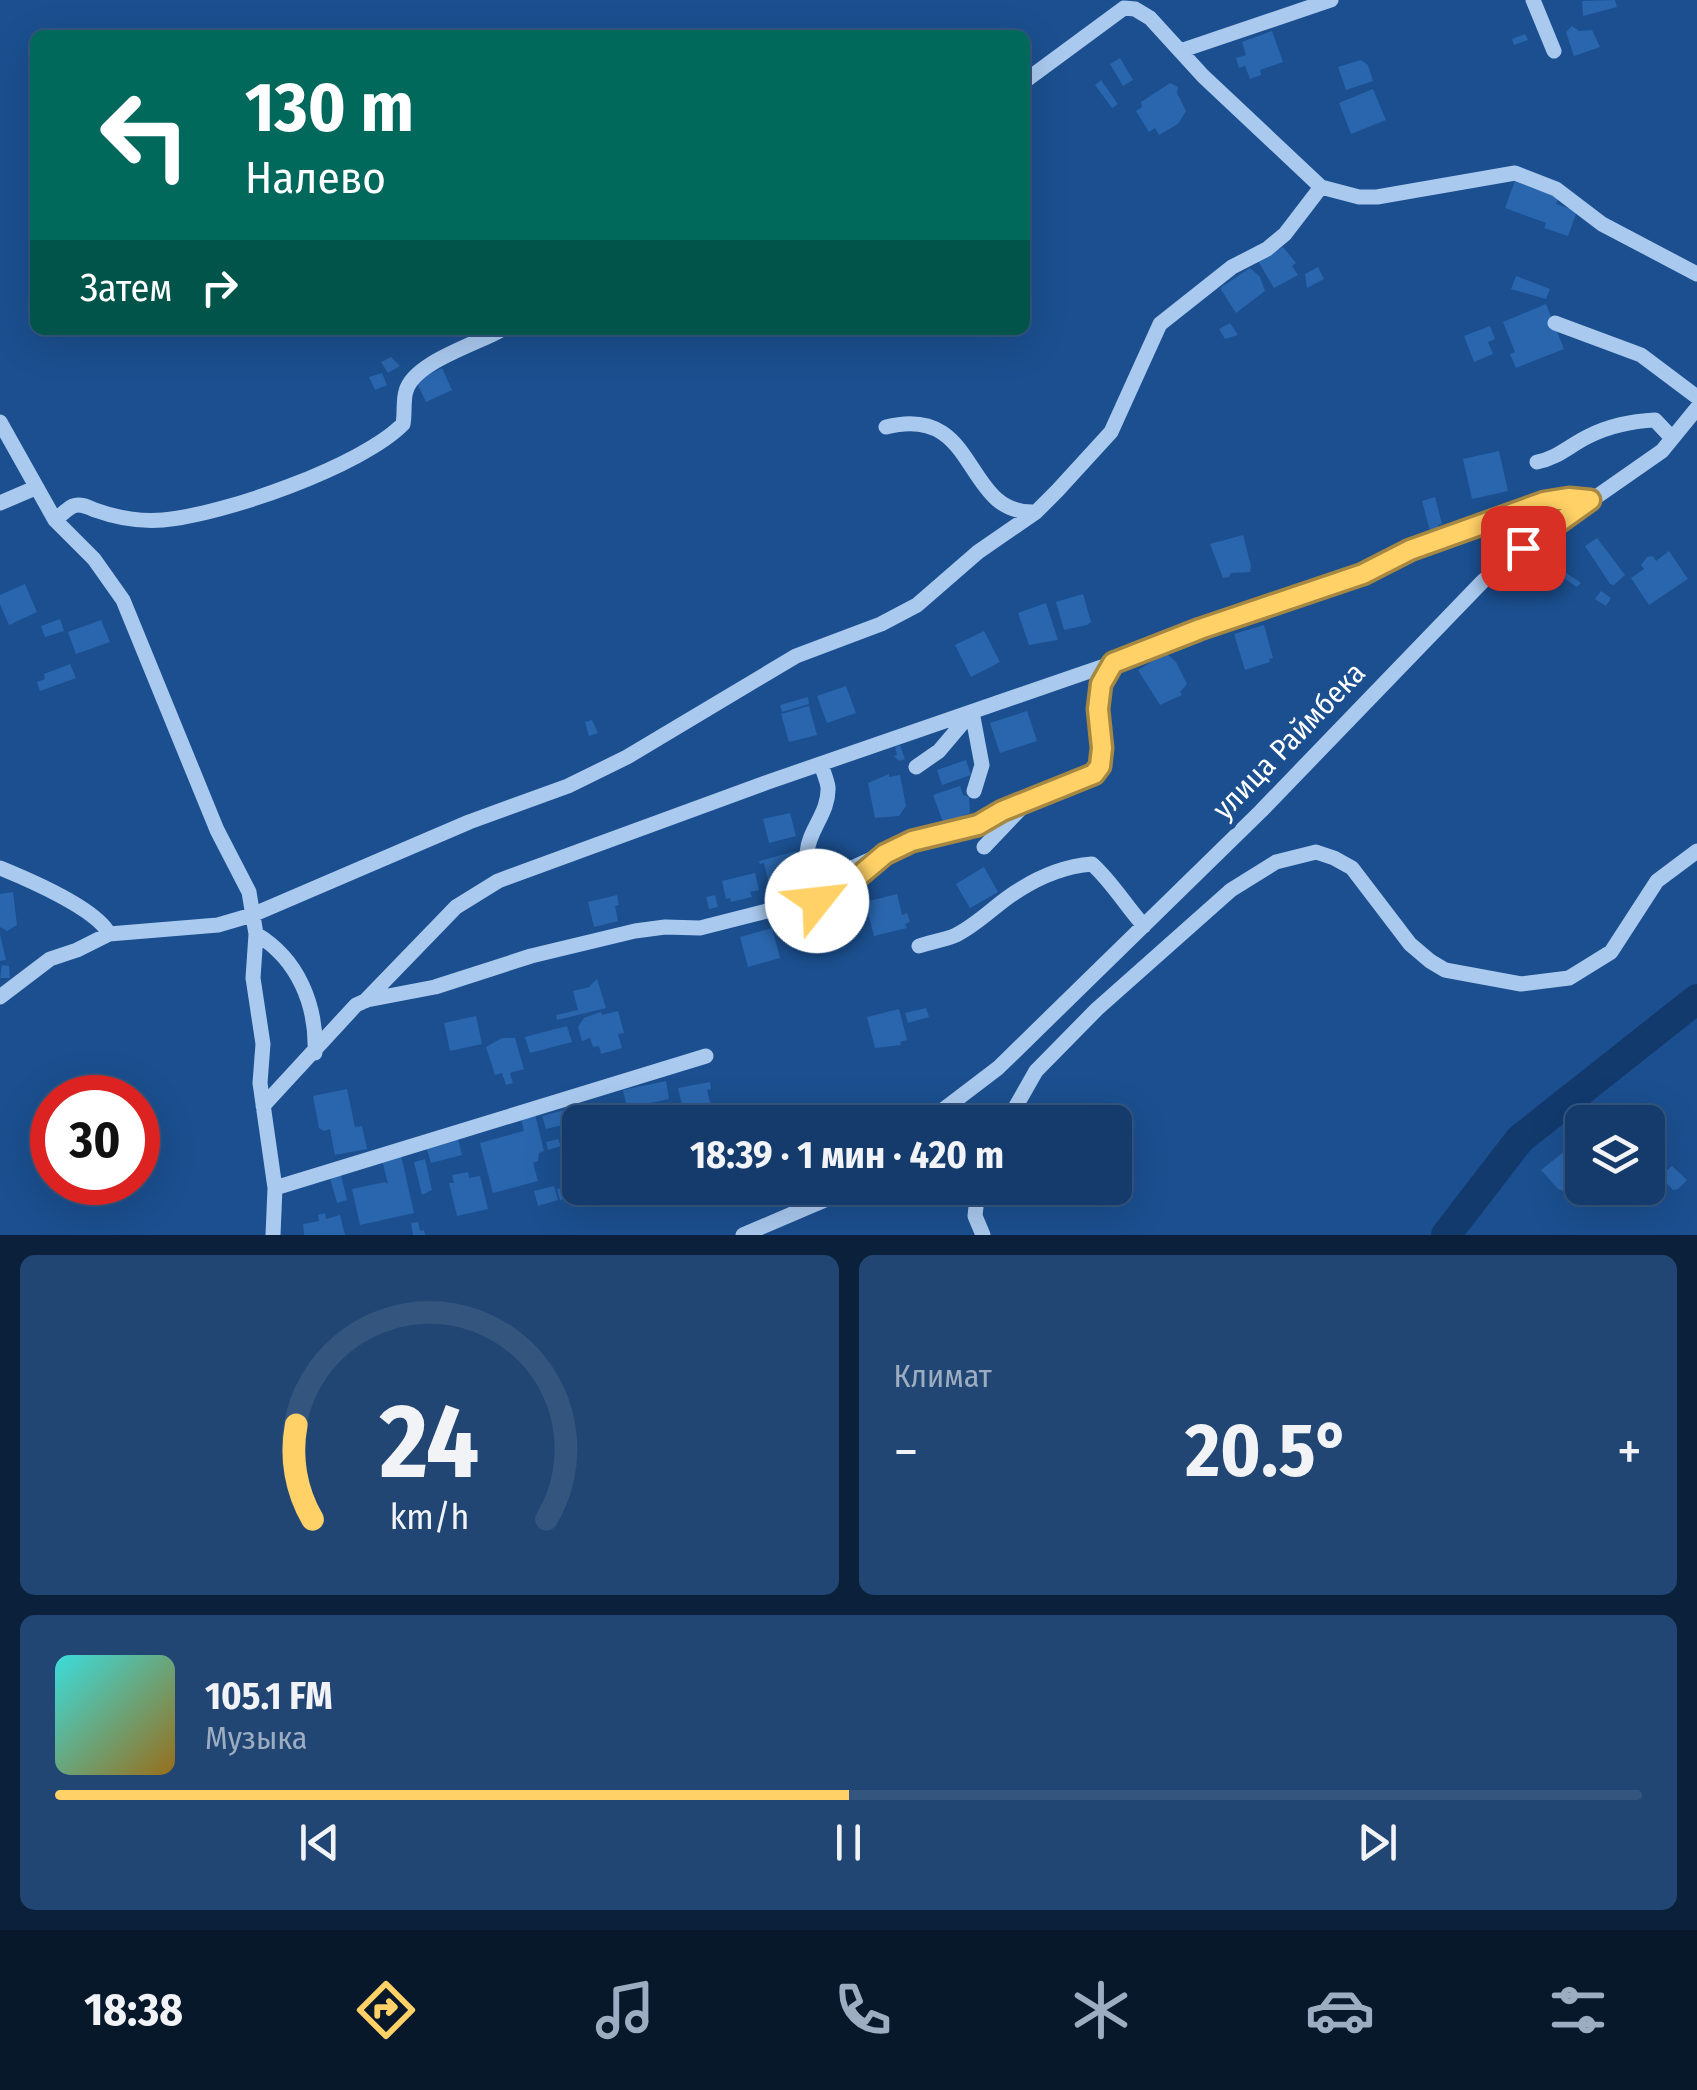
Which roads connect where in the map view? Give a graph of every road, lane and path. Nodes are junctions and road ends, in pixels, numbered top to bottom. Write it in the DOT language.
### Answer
graph roads {
  1 [pos="1331,0"];
  2 [pos="1533,0"];
  3 [pos="1180,51"];
  4 [pos="1554,51"];
  5 [pos="1030,77"];
  6 [pos="1321,187"];
  7 [pos="1697,274"];
  8 [pos="1555,323"];
  9 [pos="490,335"];
  10 [pos="1697,397"];
  11 [pos="1697,408"];
  12 [pos="0,422"];
  13 [pos="886,427"];
  14 [pos="1672,438"];
  15 [pos="1537,462"];
  16 [pos="35,488"];
  17 [pos="1590,500"];
  18 [pos="0,503"];
  19 [pos="1036,512"];
  20 [pos="54,520"];
  21 [pos="1113,663"];
  22 [pos="972,712"];
  23 [pos="820,764"];
  24 [pos="916,767"];
  25 [pos="974,792"];
  26 [pos="1029,800"];
  27 [pos="984,847"];
  28 [pos="1697,850"];
  29 [pos="885,854"];
  30 [pos="0,868"];
  31 [pos="820,886"];
  32 [pos="794,904"];
  33 [pos="252,915"];
  34 [pos="1144,926"];
  35 [pos="109,934"];
  36 [pos="256,934"];
  37 [pos="918,946"];
  38 [pos="0,997"];
  39 [pos="365,1001"];
  40 [pos="315,1053"];
  41 [pos="706,1056"];
  42 [pos="949,1105"];
  43 [pos="1017,1105"];
  44 [pos="263,1106"];
  45 [pos="275,1188"];
  46 [pos="813,1205"];
  47 [pos="976,1205"];
  48 [pos="273,1235"];
  49 [pos="742,1235"];
  50 [pos="983,1235"];
  1 -- 3 [label="street"];
  2 -- 4 [label="street"];
  3 -- 5 [label="street"];
  3 -- 6 [label="street"];
  6 -- 7 [label="street"];
  6 -- 19 [label="street"];
  8 -- 10 [label="street"];
  9 -- 20 [label="street"];
  11 -- 14 [label="street, улица Раймбека"];
  12 -- 16 [label="street"];
  13 -- 19 [label="street"];
  14 -- 15 [label="street"];
  14 -- 17 [label="street, улица Раймбека"];
  16 -- 18 [label="street"];
  16 -- 20 [label="street"];
  17 -- 21 [label="street"];
  17 -- 34 [label="street, улица Раймбека"];
  19 -- 33 [label="street"];
  20 -- 33 [label="street"];
  21 -- 22 [label="street"];
  21 -- 26 [label="street"];
  22 -- 23 [label="street"];
  22 -- 24 [label="street"];
  22 -- 25 [label="street"];
  23 -- 31 [label="street"];
  23 -- 39 [label="street"];
  26 -- 27 [label="street"];
  26 -- 29 [label="street"];
  28 -- 43 [label="street"];
  29 -- 31 [label="street"];
  29 -- 32 [label="street"];
  30 -- 35 [label="street"];
  31 -- 32 [label="street"];
  32 -- 39 [label="street"];
  33 -- 35 [label="street"];
  33 -- 36 [label="street"];
  34 -- 37 [label="street"];
  34 -- 42 [label="street, улица Раймбека"];
  35 -- 38 [label="street"];
  36 -- 40 [label="street"];
  36 -- 44 [label="street"];
  39 -- 40 [label="street"];
  40 -- 44 [label="street"];
  41 -- 45 [label="street"];
  44 -- 45 [label="street"];
  45 -- 48 [label="street"];
  46 -- 49 [label="street"];
  47 -- 50 [label="street"];
}
